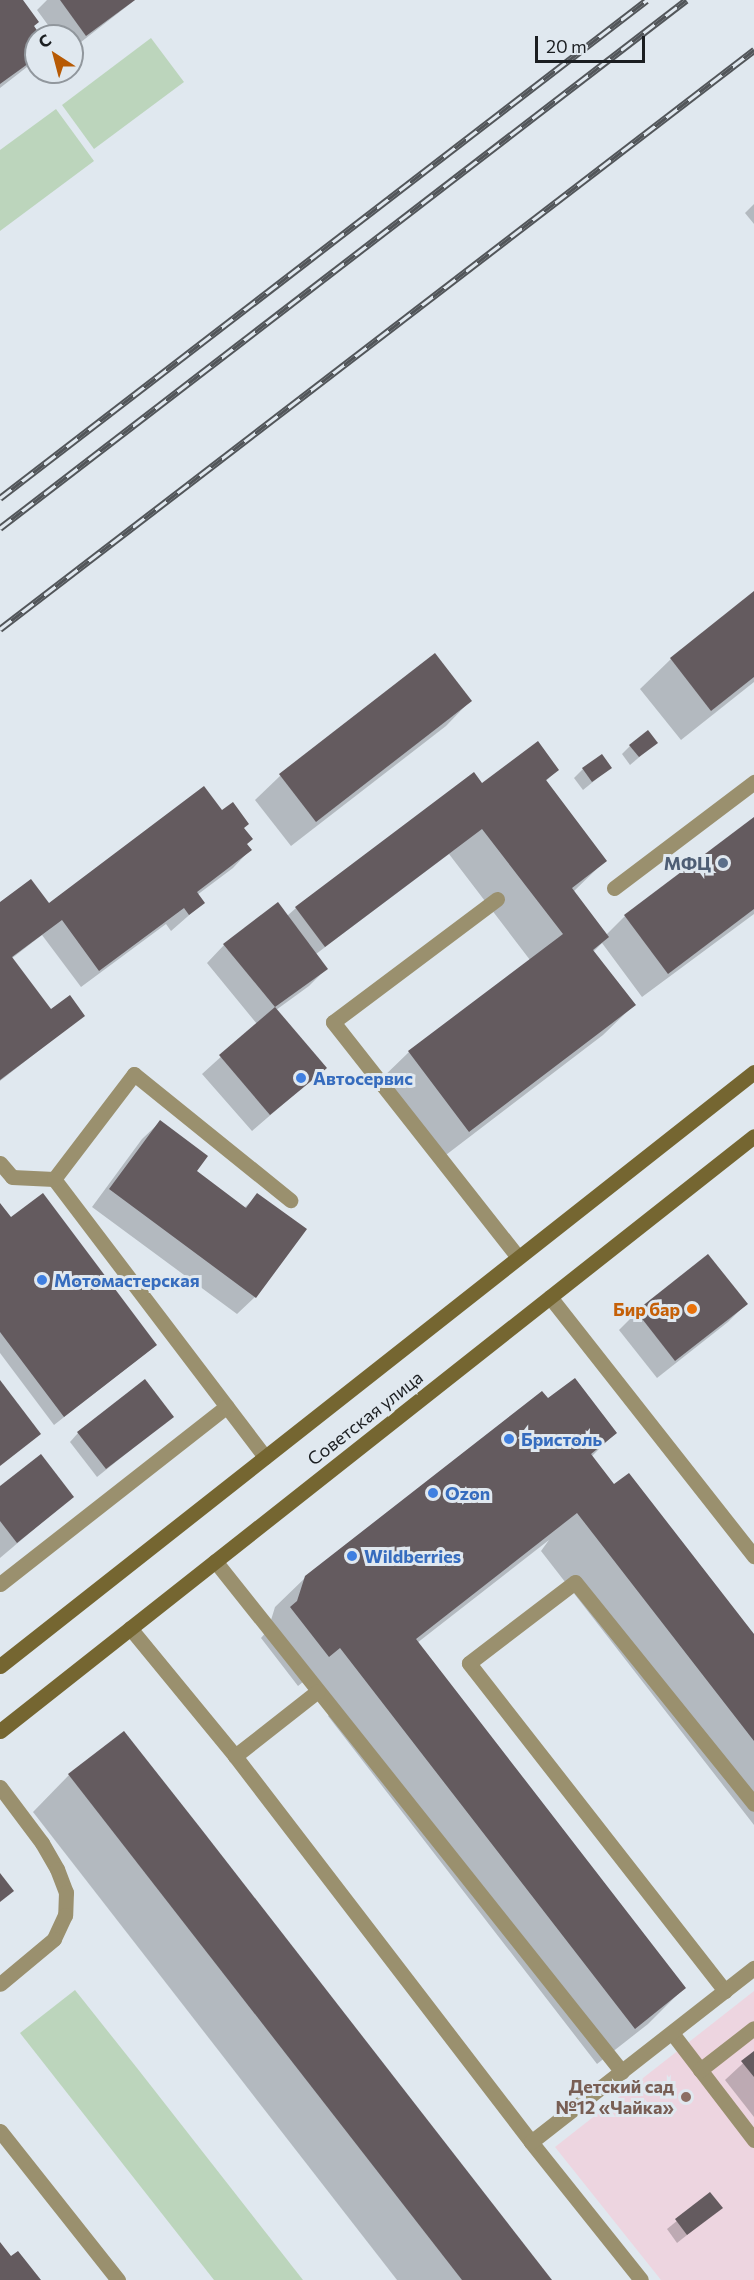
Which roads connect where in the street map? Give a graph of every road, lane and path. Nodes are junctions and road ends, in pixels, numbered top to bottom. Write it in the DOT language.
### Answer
graph roads {
  1 [pos="754,782"];
  2 [pos="614,888"];
  3 [pos="497,899"];
  4 [pos="754,1072"];
  5 [pos="754,1136"];
  6 [pos="0,1163"];
  7 [pos="54,1179"];
  8 [pos="290,1200"];
  9 [pos="518,1257"];
  10 [pos="550,1297"];
  11 [pos="227,1406"];
  12 [pos="265,1457"];
  13 [pos="754,1556"];
  14 [pos="215,1562"];
  15 [pos="0,1584"];
  16 [pos="130,1628"];
  17 [pos="0,1666"];
  18 [pos="318,1691"];
  19 [pos="0,1731"];
  20 [pos="235,1756"];
  21 [pos="0,1787"];
  22 [pos="754,1804"];
  23 [pos="754,1968"];
  24 [pos="0,1984"];
  25 [pos="725,1991"];
  26 [pos="754,2028"];
  27 [pos="672,2033"];
  28 [pos="700,2070"];
  29 [pos="622,2072"];
  30 [pos="0,2131"];
  31 [pos="754,2140"];
  32 [pos="531,2142"];
  33 [pos="118,2280"];
  34 [pos="641,2280"];
  1 -- 2 [label="lane"];
  3 -- 9 [label="lane"];
  4 -- 9 [label="main road, Советская улица"];
  5 -- 10 [label="main road, Советская улица"];
  6 -- 7 [label="lane"];
  7 -- 8 [label="lane"];
  7 -- 11 [label="lane"];
  9 -- 12 [label="main road, Советская улица"];
  10 -- 13 [label="lane"];
  10 -- 14 [label="main road, Советская улица"];
  11 -- 12 [label="lane"];
  11 -- 15 [label="lane"];
  12 -- 17 [label="main road, Советская улица"];
  14 -- 16 [label="main road, Советская улица"];
  14 -- 18 [label="lane"];
  16 -- 19 [label="main road, Советская улица"];
  16 -- 20 [label="lane"];
  18 -- 20 [label="lane"];
  18 -- 29 [label="lane"];
  20 -- 32 [label="lane"];
  21 -- 24 [label="lane"];
  22 -- 25 [label="lane"];
  23 -- 25 [label="lane"];
  25 -- 27 [label="lane"];
  26 -- 28 [label="lane"];
  27 -- 28 [label="lane"];
  27 -- 29 [label="lane"];
  28 -- 31 [label="lane"];
  29 -- 32 [label="lane"];
  30 -- 33 [label="lane"];
  32 -- 34 [label="lane"];
}
